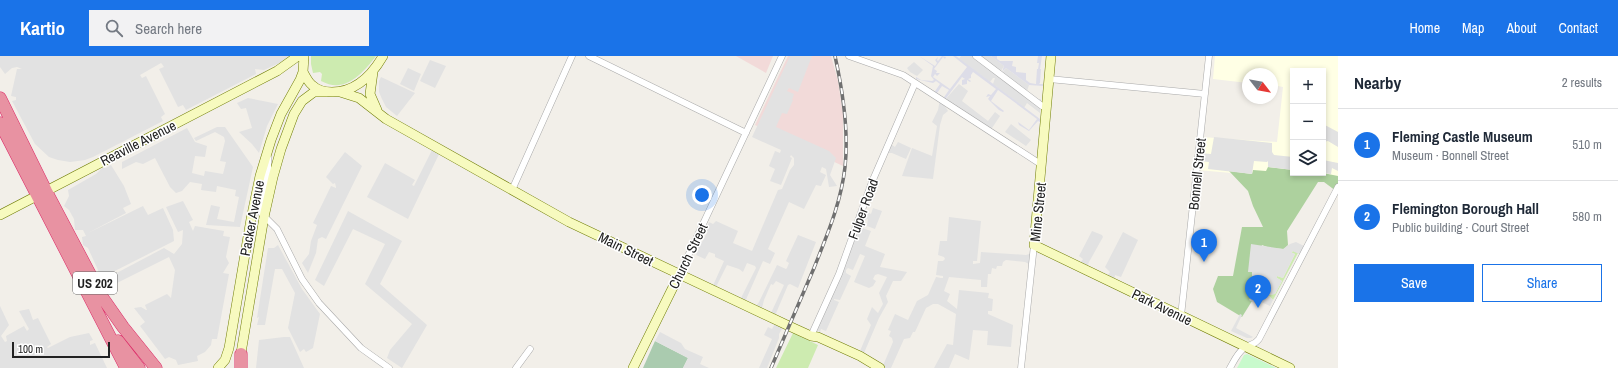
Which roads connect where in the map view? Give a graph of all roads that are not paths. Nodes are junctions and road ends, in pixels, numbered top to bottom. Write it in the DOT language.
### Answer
graph roads {
  1 [pos="298,56"];
  2 [pos="304,56"];
  3 [pos="383,56"];
  4 [pos="572,56"];
  5 [pos="589,56"];
  6 [pos="782,56"];
  7 [pos="849,56"];
  8 [pos="976,56"];
  9 [pos="1051,56"];
  10 [pos="1209,56"];
  11 [pos="277,71"];
  12 [pos="303,71"];
  13 [pos="373,72"];
  14 [pos="1049,79"];
  15 [pos="915,84"];
  16 [pos="326,92"];
  17 [pos="340,92"];
  18 [pos="1205,94"];
  19 [pos="0,98"];
  20 [pos="1047,106"];
  21 [pos="380,115"];
  22 [pos="0,123"];
  23 [pos="746,133"];
  24 [pos="268,148"];
  25 [pos="1042,165"];
  26 [pos="1338,187"];
  27 [pos="512,190"];
  28 [pos="42,193"];
  29 [pos="0,214"];
  30 [pos="264,217"];
  31 [pos="1034,245"];
  32 [pos="679,275"];
  33 [pos="94,307"];
  34 [pos="1181,316"];
  35 [pos="233,325"];
  36 [pos="246,326"];
  37 [pos="811,336"];
  38 [pos="1247,347"];
  39 [pos="530,349"];
  40 [pos="241,354"];
  41 [pos="126,368"];
  42 [pos="139,368"];
  43 [pos="156,368"];
  44 [pos="218,368"];
  45 [pos="240,368"];
  46 [pos="389,368"];
  47 [pos="516,368"];
  48 [pos="633,368"];
  49 [pos="880,368"];
  50 [pos="1021,368"];
  51 [pos="1230,368"];
  52 [pos="1290,368"];
  1 -- 11 [label="street, Reaville Avenue"];
  2 -- 12 [label="street"];
  3 -- 13 [label="street"];
  4 -- 27 [label="street"];
  5 -- 23 [label="street"];
  6 -- 23 [label="street, Church Street"];
  7 -- 15 [label="street"];
  8 -- 20 [label="street"];
  9 -- 14 [label="street, Mine Street"];
  10 -- 18 [label="street, Bonnell Street"];
  11 -- 12 [label="street, Reaville Avenue"];
  11 -- 28 [label="street, Reaville Avenue"];
  12 -- 16 [label="street"];
  12 -- 24 [label="street, Packer Avenue"];
  13 -- 17 [label="street"];
  13 -- 21 [label="street"];
  14 -- 18 [label="street"];
  14 -- 20 [label="street, Mine Street"];
  15 -- 25 [label="street"];
  15 -- 37 [label="street, Fulper Road"];
  16 -- 17 [label="street, Packer Avenue"];
  16 -- 30 [label="street, Packer Avenue"];
  17 -- 21 [label="street, Main Street"];
  18 -- 34 [label="street, Bonnell Street"];
  19 -- 28 [label="highway, US 202"];
  20 -- 25 [label="street, Mine Street"];
  21 -- 27 [label="street, Main Street"];
  22 -- 28 [label="highway, US 202"];
  23 -- 32 [label="street, Church Street"];
  24 -- 30 [label="street"];
  24 -- 35 [label="street, Packer Avenue"];
  25 -- 31 [label="street, Mine Street"];
  26 -- 38 [label="street"];
  27 -- 32 [label="street, Main Street"];
  28 -- 29 [label="street, Reaville Avenue"];
  28 -- 33 [label="highway, US 202 / US 202"];
  28 -- 43 [label="highway, US 202 / US 202"];
  30 -- 36 [label="street, Packer Avenue"];
  30 -- 46 [label="street"];
  31 -- 34 [label="street, Park Avenue"];
  31 -- 50 [label="street, Mine Street"];
  32 -- 37 [label="street, Main Street"];
  32 -- 48 [label="street, Church Street"];
  33 -- 41 [label="highway, US 202 / US 202"];
  33 -- 42 [label="highway"];
  34 -- 38 [label="street, Park Avenue"];
  35 -- 36 [label="street"];
  35 -- 44 [label="street, Packer Avenue"];
  36 -- 40 [label="street, Packer Avenue"];
  37 -- 49 [label="street, Main Street"];
  38 -- 51 [label="street"];
  38 -- 52 [label="street, Park Avenue"];
  39 -- 47 [label="street"];
  40 -- 45 [label="highway"];
}
